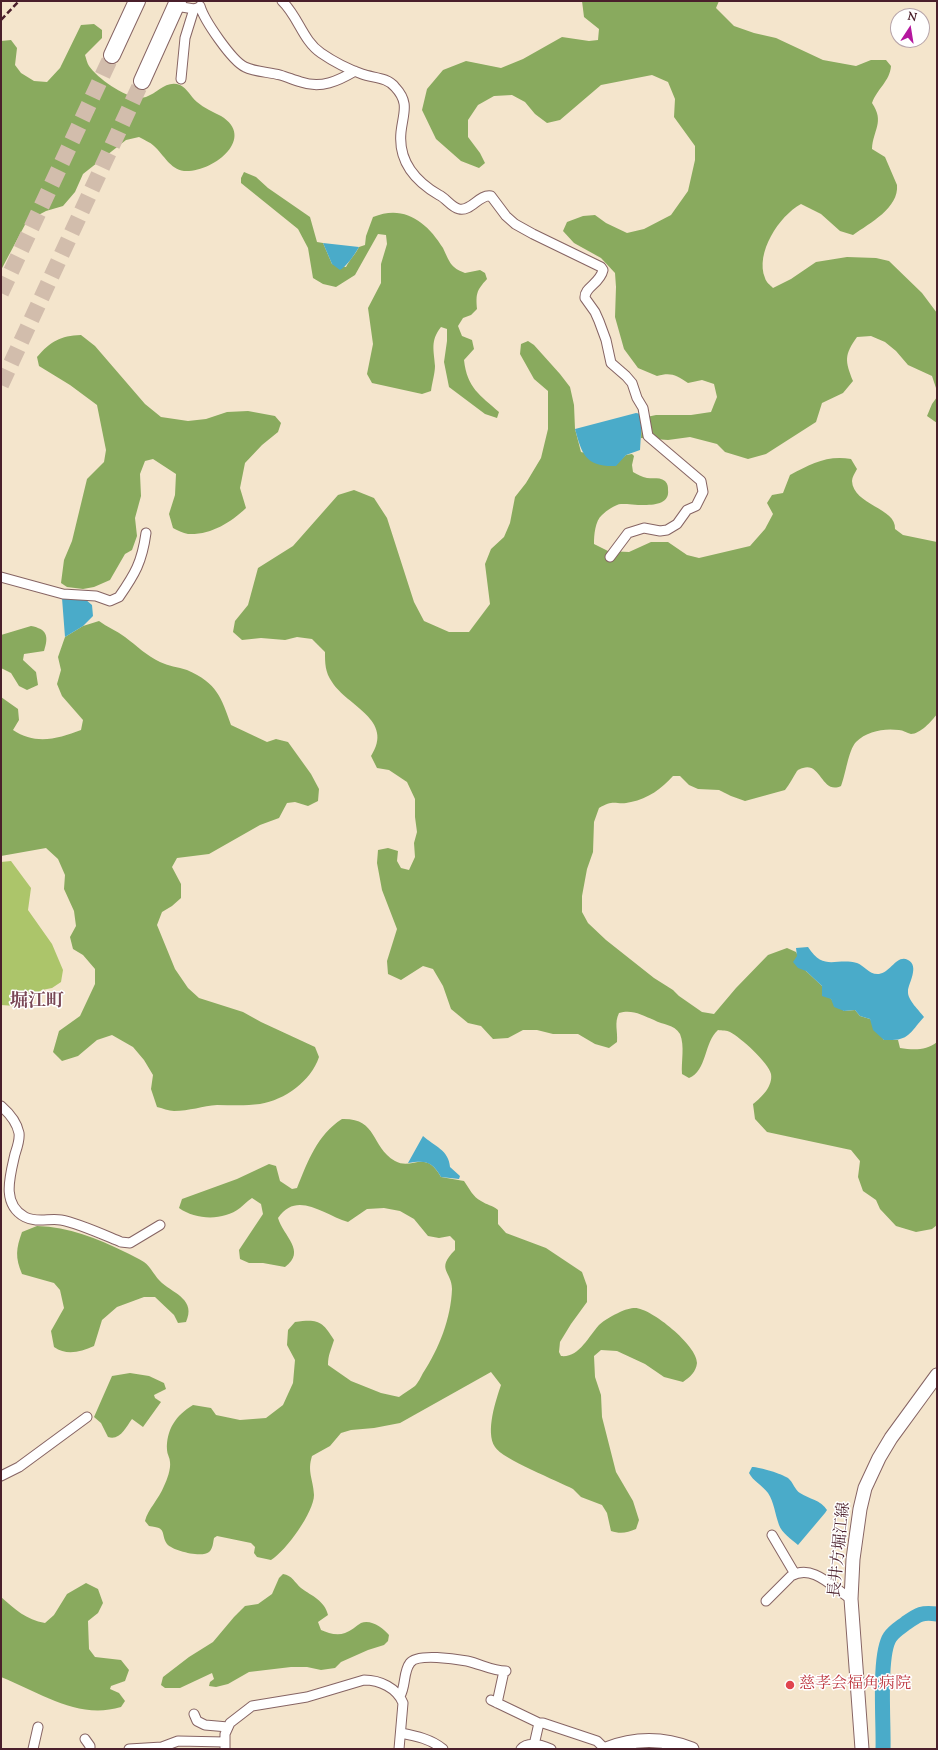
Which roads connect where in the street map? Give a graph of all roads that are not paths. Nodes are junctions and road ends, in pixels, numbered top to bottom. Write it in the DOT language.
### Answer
graph roads {
  1 [pos="137,1"];
  2 [pos="282,1"];
  3 [pos="177,4"];
  4 [pos="199,5"];
  5 [pos="112,55"];
  6 [pos="355,71"];
  7 [pos="180,79"];
  8 [pos="142,81"];
  9 [pos="146,533"];
  10 [pos="610,557"];
  11 [pos="1,577"];
  12 [pos="1,1106"];
  13 [pos="160,1224"];
  14 [pos="937,1375"];
  15 [pos="87,1417"];
  16 [pos="1,1476"];
  17 [pos="772,1535"];
  18 [pos="795,1574"];
  19 [pos="851,1599"];
  20 [pos="766,1601"];
  21 [pos="400,1696"];
  22 [pos="194,1714"];
  23 [pos="539,1723"];
  24 [pos="38,1727"];
  25 [pos="228,1727"];
  26 [pos="401,1733"];
  27 [pos="85,1739"];
  28 [pos="225,1745"];
  29 [pos="534,1745"];
  30 [pos="33,1749"];
  31 [pos="90,1749"];
  32 [pos="129,1749"];
  33 [pos="399,1749"];
  34 [pos="443,1749"];
  35 [pos="521,1749"];
  36 [pos="551,1749"];
  37 [pos="605,1749"];
  38 [pos="692,1749"];
  39 [pos="862,1749"];
  1 -- 5 [label="highway"];
  2 -- 6 [label="street"];
  3 -- 4 [label="street"];
  3 -- 8 [label="highway"];
  4 -- 6 [label="street"];
  4 -- 7 [label="street"];
  6 -- 10 [label="street"];
  9 -- 11 [label="street"];
  12 -- 13 [label="street"];
  14 -- 19 [label="main road, 長井方堀江線"];
  15 -- 16 [label="street"];
  17 -- 18 [label="street"];
  18 -- 19 [label="street"];
  18 -- 20 [label="street"];
  19 -- 39 [label="main road, 長井方堀江線"];
  21 -- 23 [label="street"];
  21 -- 25 [label="street"];
  21 -- 26 [label="street"];
  22 -- 25 [label="street"];
  23 -- 29 [label="street"];
  23 -- 37 [label="street"];
  24 -- 30 [label="street"];
  25 -- 28 [label="street"];
  26 -- 33 [label="street"];
  26 -- 34 [label="street"];
  27 -- 31 [label="street"];
  28 -- 32 [label="street"];
  29 -- 35 [label="street"];
  29 -- 36 [label="street"];
  37 -- 38 [label="main road"];
}
